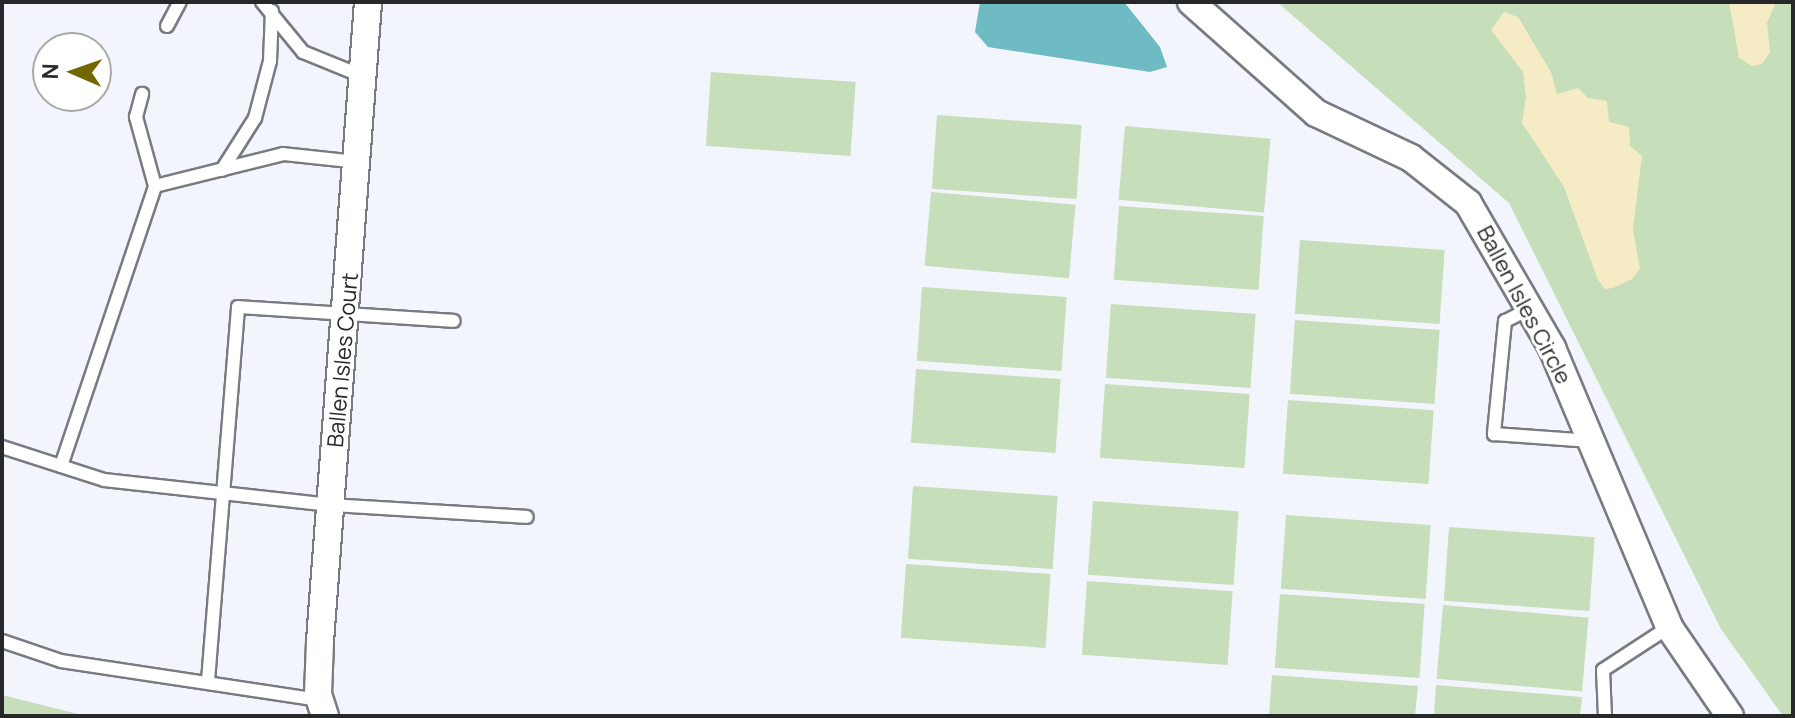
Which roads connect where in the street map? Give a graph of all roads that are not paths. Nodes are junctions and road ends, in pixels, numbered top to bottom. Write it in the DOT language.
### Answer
graph roads {
  1 [pos="180,2"];
  2 [pos="368,2"];
  3 [pos="1191,2"];
  4 [pos="267,6"];
  5 [pos="167,26"];
  6 [pos="363,77"];
  7 [pos="142,94"];
  8 [pos="358,162"];
  9 [pos="222,170"];
  10 [pos="155,186"];
  11 [pos="1529,309"];
  12 [pos="348,316"];
  13 [pos="454,321"];
  14 [pos="1591,441"];
  15 [pos="2,447"];
  16 [pos="61,466"];
  17 [pos="223,493"];
  18 [pos="331,505"];
  19 [pos="527,517"];
  20 [pos="1669,627"];
  21 [pos="2,641"];
  22 [pos="208,681"];
  23 [pos="322,708"];
  24 [pos="1605,716"];
  25 [pos="1730,716"];
  1 -- 5 [label="lane"];
  2 -- 6 [label="street, Ballen Isles Court"];
  3 -- 11 [label="street, Ballen Isles Circle"];
  4 -- 6 [label="lane"];
  4 -- 9 [label="lane"];
  6 -- 8 [label="street, Ballen Isles Court"];
  7 -- 10 [label="lane"];
  8 -- 9 [label="lane"];
  8 -- 12 [label="street, Ballen Isles Court"];
  9 -- 10 [label="lane"];
  10 -- 16 [label="lane"];
  11 -- 14 [label="street, Ballen Isles Circle"];
  11 -- 14 [label="lane"];
  12 -- 13 [label="lane"];
  12 -- 17 [label="lane"];
  12 -- 18 [label="street, Ballen Isles Court"];
  14 -- 20 [label="street, Ballen Isles Circle"];
  15 -- 16 [label="lane"];
  16 -- 17 [label="lane"];
  17 -- 18 [label="lane"];
  17 -- 22 [label="lane"];
  18 -- 19 [label="lane"];
  18 -- 23 [label="street, Ballen Isles Court"];
  20 -- 24 [label="lane"];
  20 -- 25 [label="street, Ballen Isles Circle"];
  21 -- 22 [label="lane"];
  22 -- 23 [label="lane"];
}
